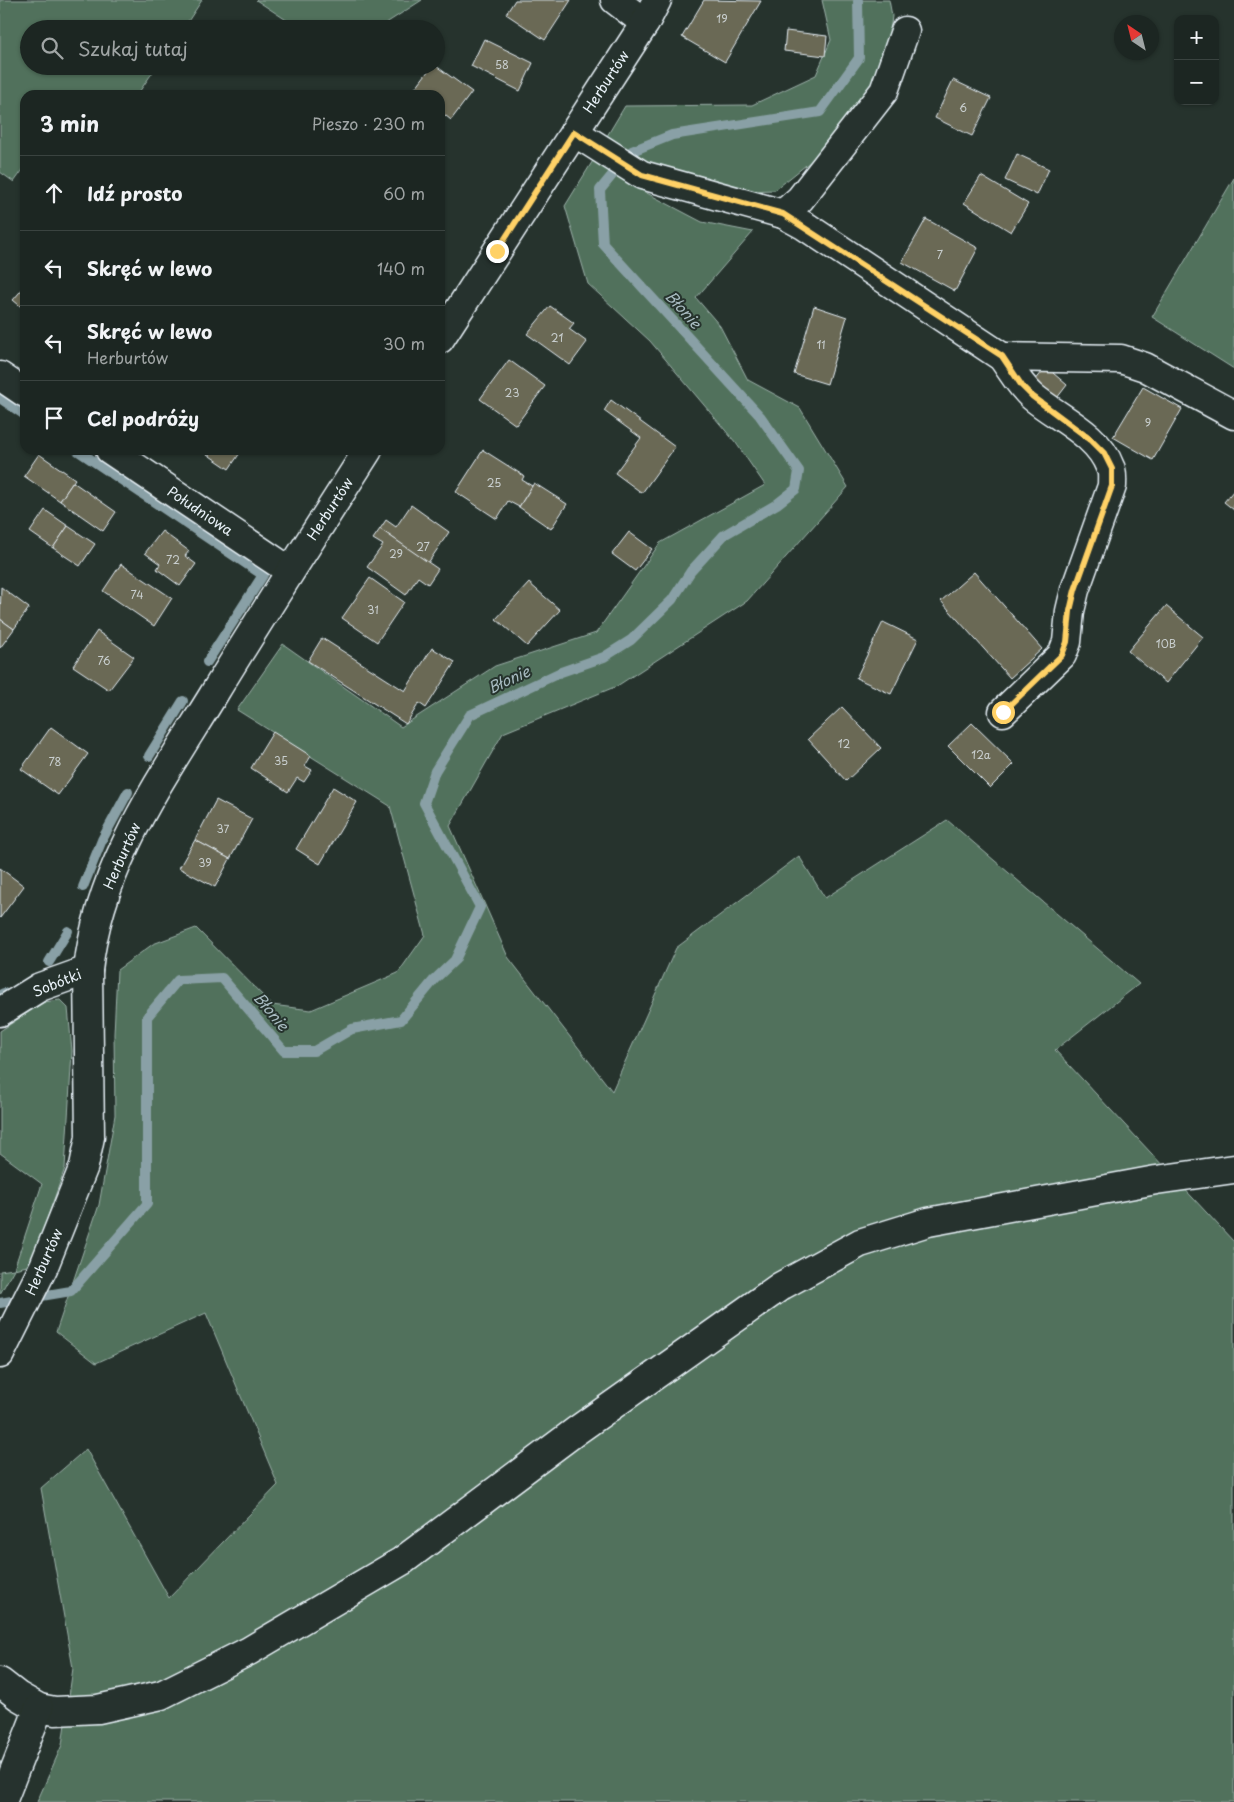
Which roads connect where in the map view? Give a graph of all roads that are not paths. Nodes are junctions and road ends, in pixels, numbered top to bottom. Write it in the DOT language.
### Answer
graph roads {
  1 [pos="615,0"];
  2 [pos="651,11"];
  3 [pos="905,31"];
  4 [pos="585,139"];
  5 [pos="783,214"];
  6 [pos="445,332"];
  7 [pos="1002,356"];
  8 [pos="0,376"];
  9 [pos="20,390"];
  10 [pos="1234,415"];
  11 [pos="117,455"];
  12 [pos="365,455"];
  13 [pos="290,571"];
  14 [pos="1003,712"];
  15 [pos="88,970"];
  16 [pos="0,1012"];
  17 [pos="1234,1169"];
  18 [pos="4,1346"];
  19 [pos="0,1682"];
  20 [pos="39,1708"];
  21 [pos="2,1802"];
  1 -- 2 [label="street"];
  2 -- 4 [label="street, Herburtów"];
  3 -- 5 [label="street"];
  4 -- 5 [label="street"];
  4 -- 6 [label="street, Herburtów"];
  5 -- 7 [label="street"];
  7 -- 10 [label="street"];
  7 -- 14 [label="street"];
  8 -- 9 [label="street"];
  11 -- 13 [label="street, Południowa"];
  12 -- 13 [label="street, Herburtów"];
  13 -- 15 [label="street, Herburtów"];
  15 -- 16 [label="street, Sobótki"];
  15 -- 18 [label="street, Herburtów"];
  17 -- 20 [label="street"];
  19 -- 20 [label="street"];
  20 -- 21 [label="street"];
}
